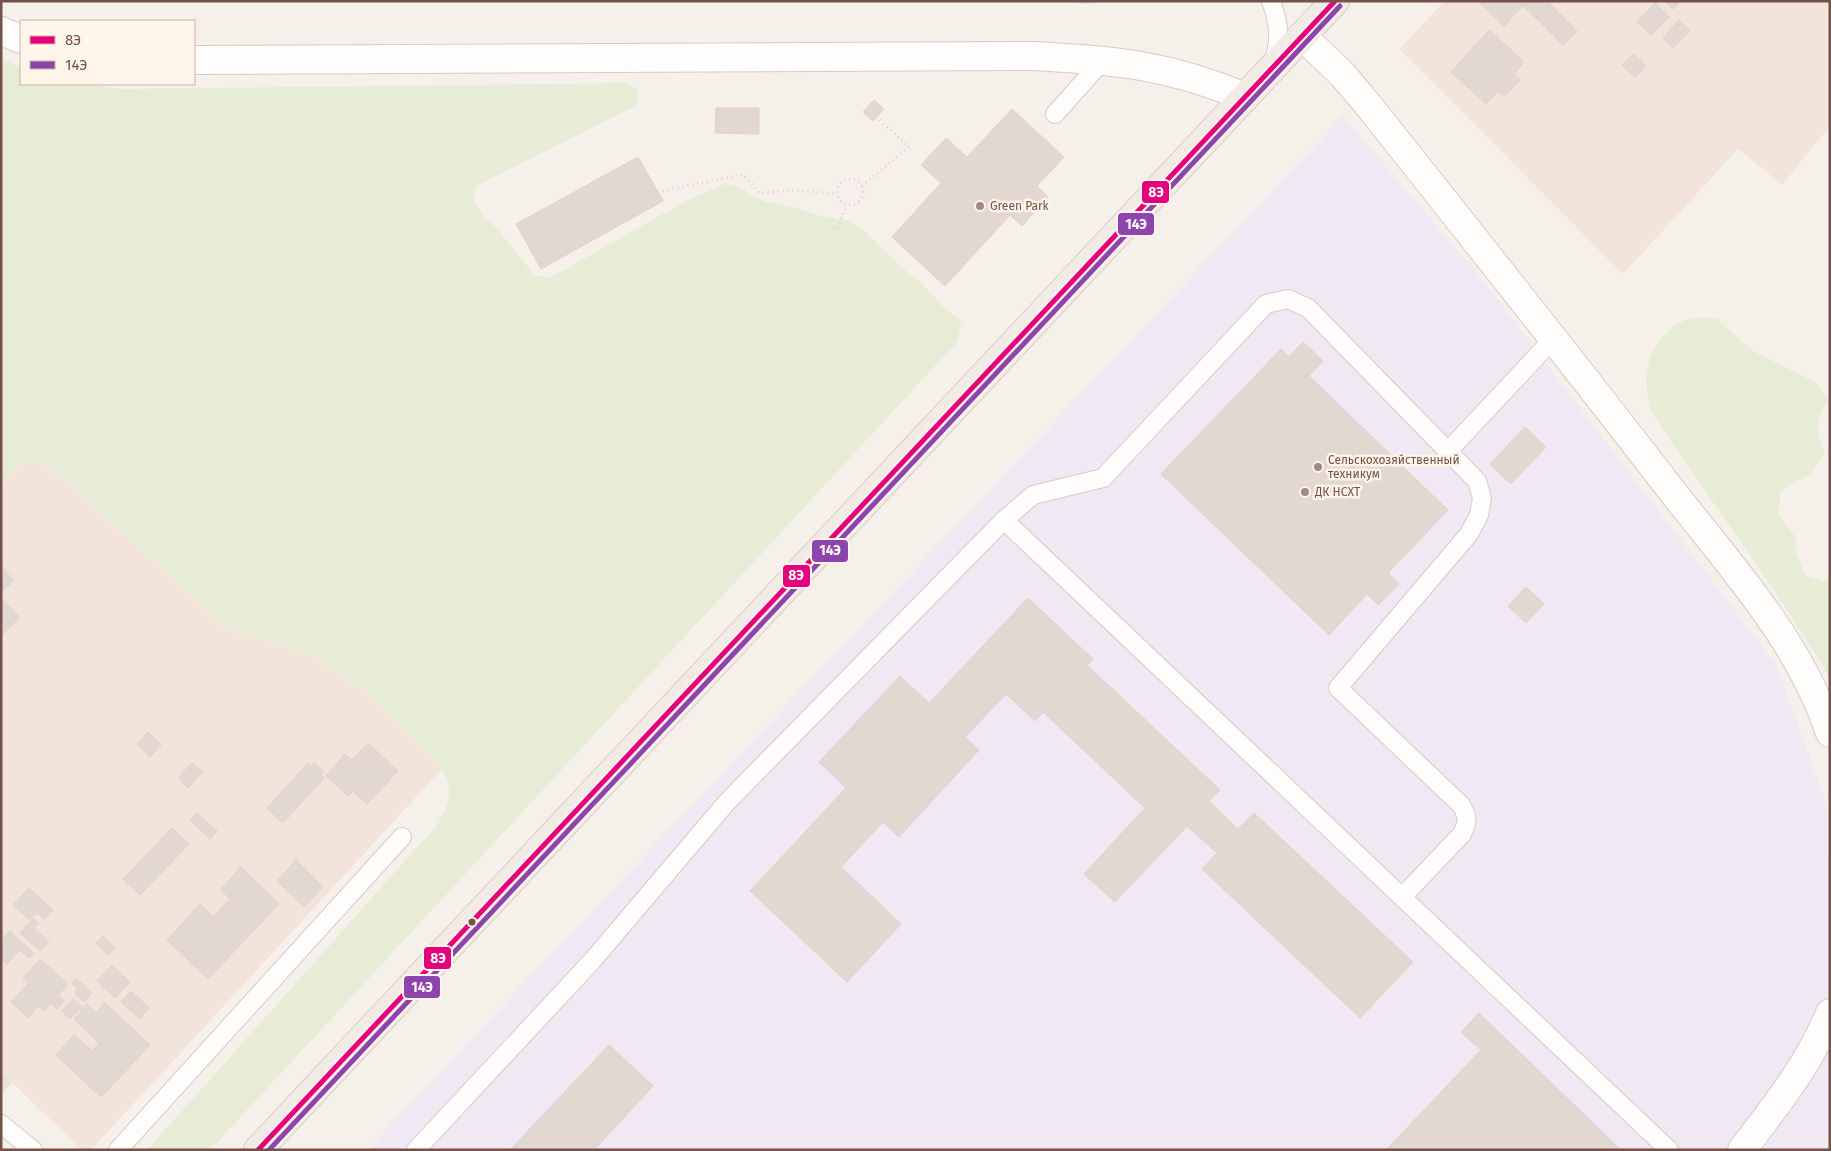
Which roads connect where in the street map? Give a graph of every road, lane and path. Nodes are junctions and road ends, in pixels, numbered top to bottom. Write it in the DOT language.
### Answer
graph roads {
  1 [pos="1271,1"];
  2 [pos="1335,1"];
  3 [pos="1,31"];
  4 [pos="1302,36"];
  5 [pos="20,39"];
  6 [pos="1104,59"];
  7 [pos="195,60"];
  8 [pos="1267,74"];
  9 [pos="1245,97"];
  10 [pos="1055,114"];
  11 [pos="876,117"];
  12 [pos="862,186"];
  13 [pos="658,192"];
  14 [pos="836,194"];
  15 [pos="847,205"];
  16 [pos="838,228"];
  17 [pos="1554,338"];
  18 [pos="1449,450"];
  19 [pos="1004,520"];
  20 [pos="1830,733"];
  21 [pos="402,837"];
  22 [pos="1402,897"];
  23 [pos="1830,1013"];
  24 [pos="1,1124"];
  25 [pos="33,1150"];
  26 [pos="118,1150"];
  27 [pos="258,1150"];
  28 [pos="416,1150"];
  29 [pos="1669,1150"];
  30 [pos="1742,1150"];
  1 -- 8 [label="lane"];
  2 -- 4 [label="main road"];
  3 -- 5 [label="street"];
  4 -- 8 [label="main road"];
  4 -- 17 [label="street"];
  6 -- 7 [label="street"];
  6 -- 9 [label="street"];
  6 -- 10 [label="lane"];
  8 -- 9 [label="main road"];
  9 -- 27 [label="main road"];
  11 -- 12 [label="path"];
  12 -- 14 [label="path"];
  12 -- 15 [label="path"];
  13 -- 14 [label="path"];
  14 -- 15 [label="path"];
  15 -- 16 [label="path"];
  17 -- 18 [label="lane"];
  17 -- 20 [label="street"];
  18 -- 19 [label="lane"];
  18 -- 22 [label="lane"];
  19 -- 22 [label="lane"];
  19 -- 28 [label="lane"];
  21 -- 26 [label="lane"];
  22 -- 29 [label="lane"];
  23 -- 30 [label="street"];
  24 -- 25 [label="lane"];
}
